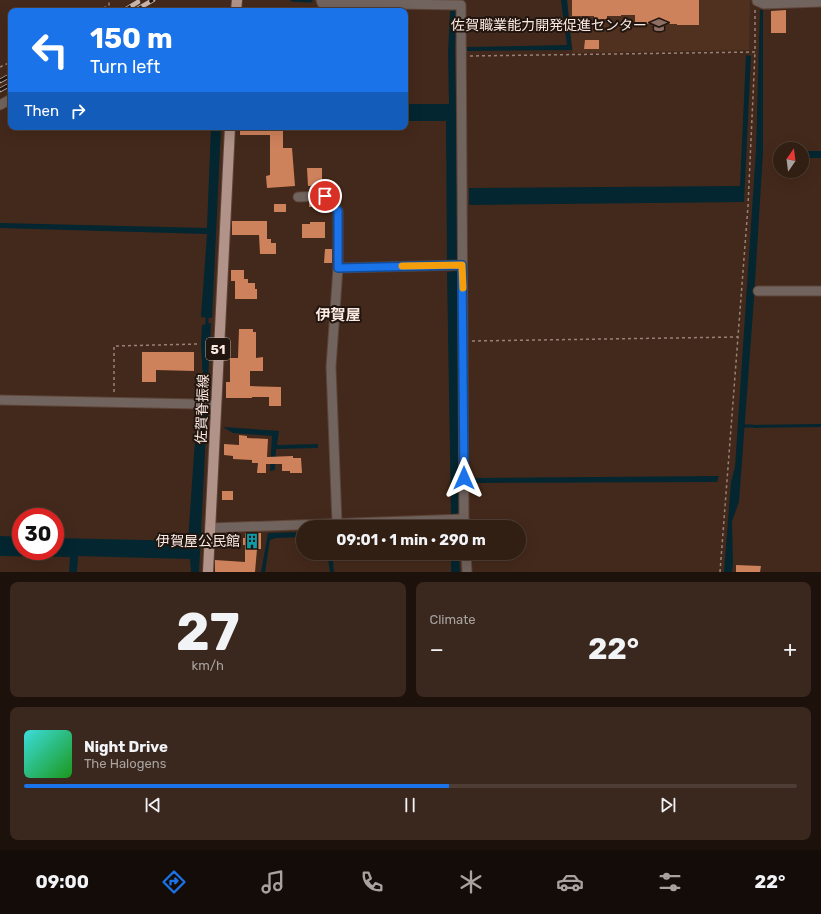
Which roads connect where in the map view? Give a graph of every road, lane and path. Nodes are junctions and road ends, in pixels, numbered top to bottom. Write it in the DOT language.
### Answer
graph roads {
  1 [pos="109,0"];
  2 [pos="321,0"];
  3 [pos="757,1"];
  4 [pos="821,2"];
  5 [pos="104,8"];
  6 [pos="755,52"];
  7 [pos="461,56"];
  8 [pos="230,130"];
  9 [pos="298,197"];
  10 [pos="462,265"];
  11 [pos="338,268"];
  12 [pos="758,291"];
  13 [pos="821,291"];
  14 [pos="738,337"];
  15 [pos="463,342"];
  16 [pos="198,344"];
  17 [pos="0,400"];
  18 [pos="114,402"];
  19 [pos="213,405"];
  20 [pos="337,520"];
  21 [pos="459,520"];
  22 [pos="296,525"];
  23 [pos="210,528"];
  24 [pos="466,560"];
  25 [pos="208,572"];
  26 [pos="467,572"];
  27 [pos="720,572"];
  1 -- 5 [label="path"];
  2 -- 7 [label="street"];
  3 -- 4 [label="street"];
  3 -- 6 [label="path"];
  6 -- 7 [label="path"];
  6 -- 14 [label="path"];
  7 -- 10 [label="street"];
  8 -- 19 [label="main road, 佐賀脊振線 / 51"];
  9 -- 11 [label="street"];
  10 -- 11 [label="street"];
  10 -- 15 [label="street"];
  11 -- 20 [label="street"];
  12 -- 13 [label="street"];
  14 -- 15 [label="path"];
  14 -- 27 [label="path"];
  15 -- 21 [label="street"];
  16 -- 18 [label="path"];
  17 -- 18 [label="street"];
  18 -- 19 [label="street"];
  19 -- 23 [label="main road, 佐賀脊振線 / 51"];
  22 -- 23 [label="street"];
  23 -- 25 [label="main road, 佐賀脊振線 / 51"];
  24 -- 26 [label="street"];
}
